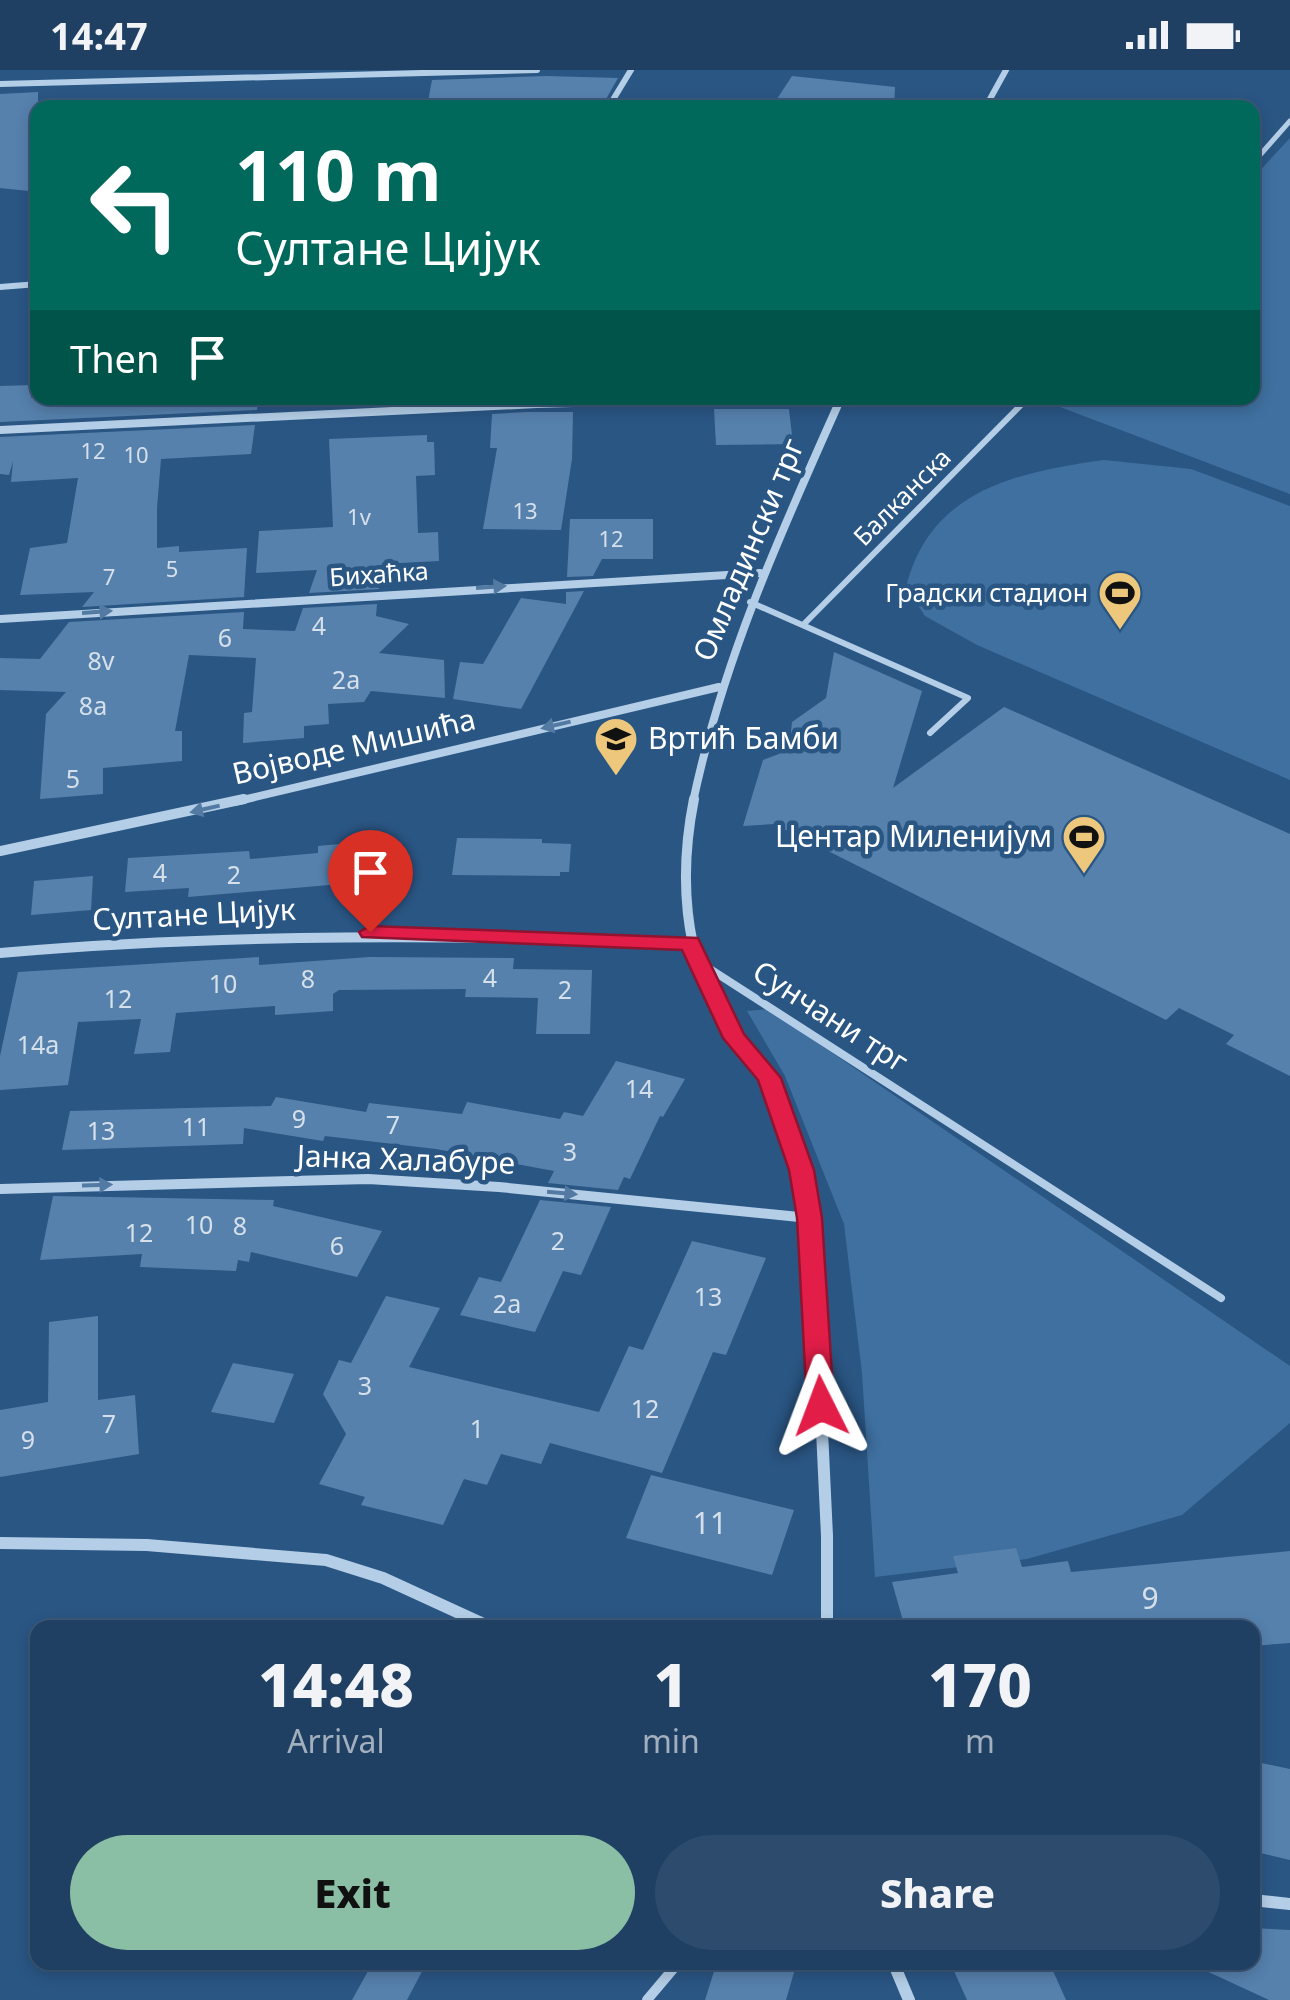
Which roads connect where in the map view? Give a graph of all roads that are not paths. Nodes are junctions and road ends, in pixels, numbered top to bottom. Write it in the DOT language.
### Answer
graph roads {
  1 [pos="537,70"];
  2 [pos="631,70"];
  3 [pos="1006,70"];
  4 [pos="0,84"];
  5 [pos="613,100"];
  6 [pos="989,100"];
  7 [pos="1290,121"];
  8 [pos="1260,155"];
  9 [pos="30,285"];
  10 [pos="0,287"];
  11 [pos="516,405"];
  12 [pos="838,405"];
  13 [pos="1021,405"];
  14 [pos="0,430"];
  15 [pos="760,573"];
  16 [pos="750,602"];
  17 [pos="0,619"];
  18 [pos="804,624"];
  19 [pos="718,686"];
  20 [pos="930,733"];
  21 [pos="0,850"];
  22 [pos="690,943"];
  23 [pos="0,953"];
  24 [pos="696,960"];
  25 [pos="0,1189"];
  26 [pos="810,1218"];
  27 [pos="1220,1298"];
  28 [pos="0,1543"];
  29 [pos="475,1620"];
  30 [pos="827,1620"];
  31 [pos="1260,1901"];
  32 [pos="1290,1904"];
  33 [pos="672,1970"];
  34 [pos="896,1970"];
  35 [pos="647,2000"];
  36 [pos="909,2000"];
  1 -- 4 [label="street"];
  2 -- 5 [label="street"];
  3 -- 6 [label="street"];
  7 -- 8 [label="street"];
  9 -- 10 [label="street"];
  11 -- 14 [label="street"];
  12 -- 15 [label="street, Омладински трг"];
  13 -- 18 [label="street, Балканска"];
  15 -- 16 [label="street, Омладински трг"];
  17 -- 15 [label="street, Бихаћка, one-way"];
  16 -- 18 [label="lane"];
  16 -- 19 [label="street, Омладински трг"];
  18 -- 20 [label="lane"];
  19 -- 21 [label="street, Војводе Мишића, one-way"];
  19 -- 22 [label="street, Омладински трг"];
  22 -- 23 [label="street, Султане Цијук"];
  22 -- 24 [label="street, Омладински трг"];
  24 -- 26 [label="street, Сунчани трг"];
  24 -- 27 [label="lane, Сунчани трг"];
  25 -- 26 [label="street, Јанка Халабуре, one-way"];
  26 -- 30 [label="street, Сунчани трг"];
  28 -- 29 [label="street"];
  31 -- 32 [label="street"];
  33 -- 35 [label="lane"];
  34 -- 36 [label="street"];
}
